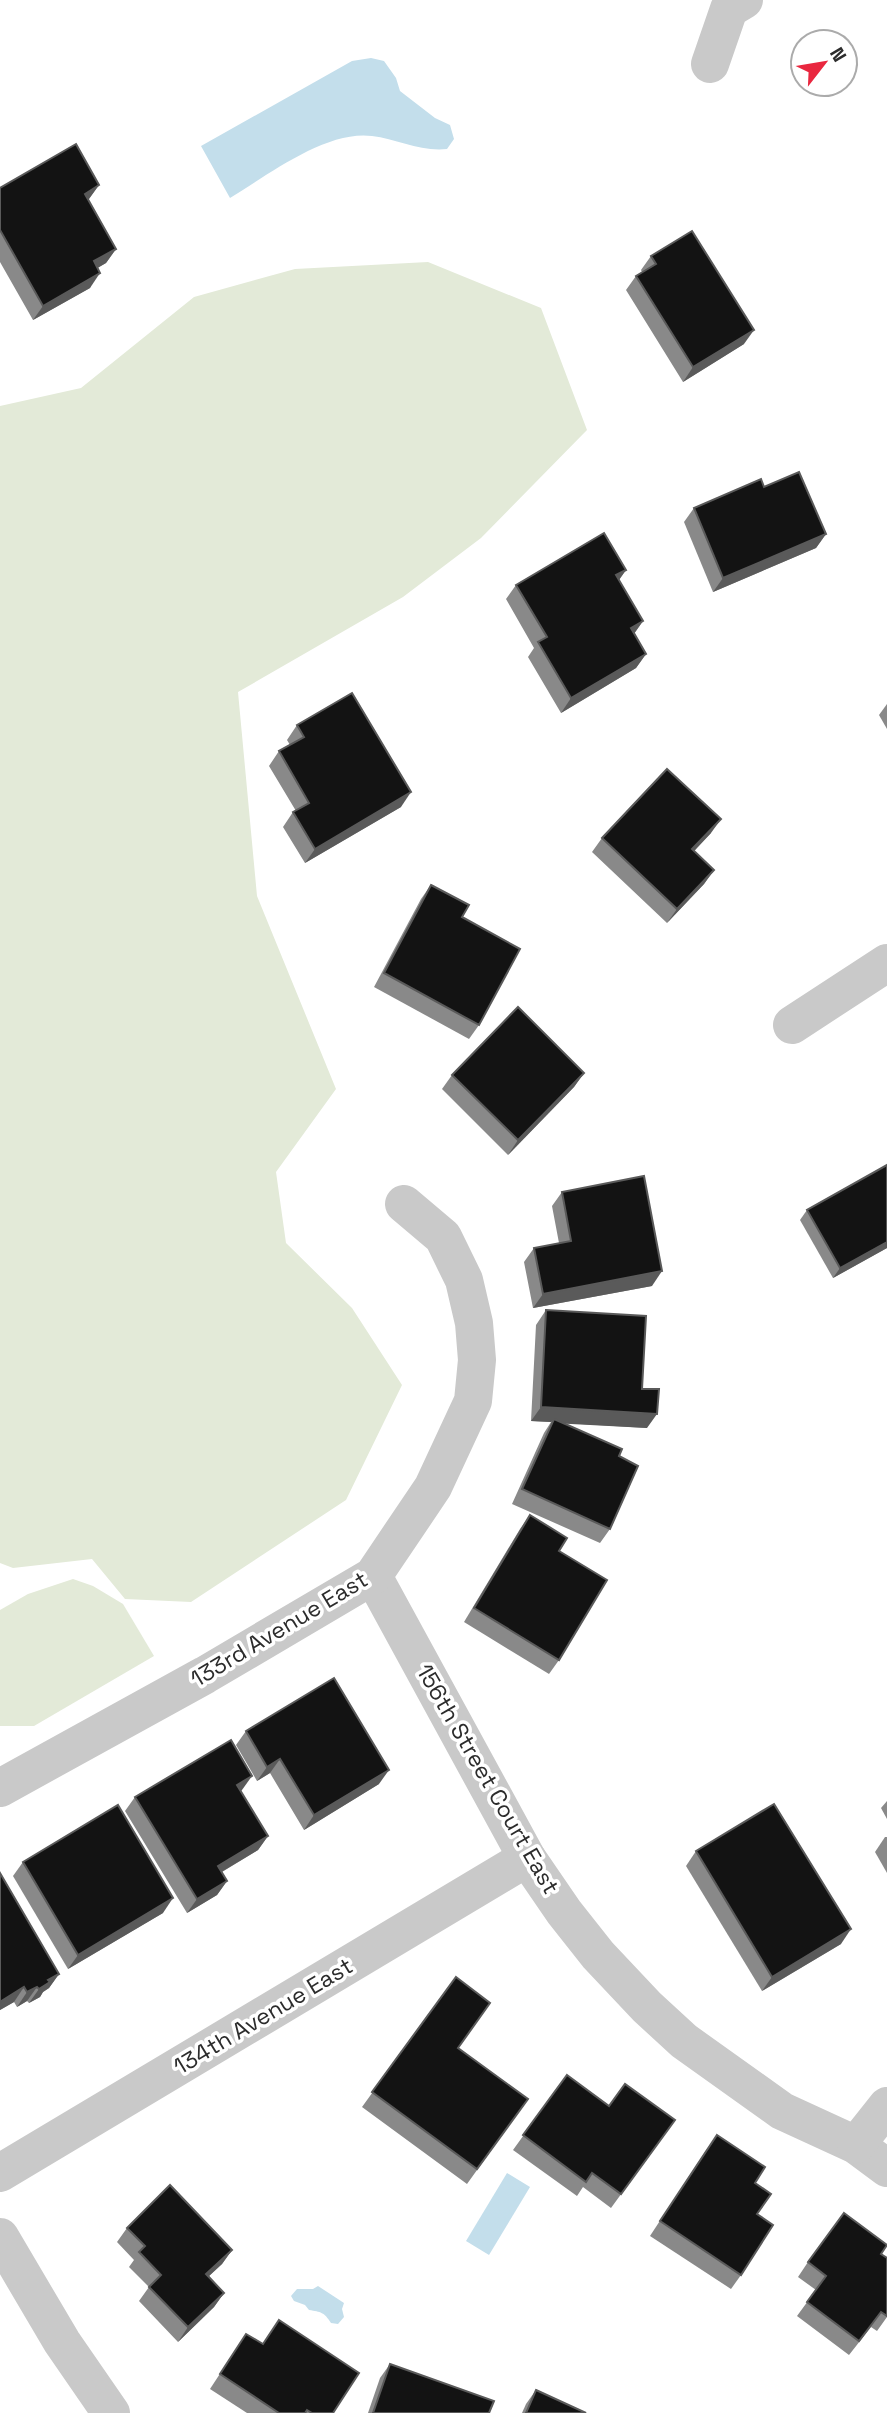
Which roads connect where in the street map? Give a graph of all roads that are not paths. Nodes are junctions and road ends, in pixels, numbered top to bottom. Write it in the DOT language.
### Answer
graph roads {
  1 [pos="744,0"];
  2 [pos="710,64"];
  3 [pos="887,963"];
  4 [pos="792,1025"];
  5 [pos="404,1204"];
  6 [pos="373,1576"];
  7 [pos="0,1788"];
  8 [pos="527,1858"];
  9 [pos="887,2106"];
  10 [pos="856,2145"];
  11 [pos="887,2168"];
  12 [pos="0,2173"];
  13 [pos="0,2237"];
  14 [pos="111,2413"];
  1 -- 2 [label="street"];
  3 -- 4 [label="street"];
  5 -- 6 [label="street, 133rd Avenue East"];
  6 -- 7 [label="street, 133rd Avenue East"];
  6 -- 8 [label="street, 156th Street Court East"];
  8 -- 10 [label="street, 156th Street Court East"];
  8 -- 12 [label="street, 134th Avenue East"];
  9 -- 10 [label="street"];
  10 -- 11 [label="street, 156th Street Court East"];
  13 -- 14 [label="street"];
}
